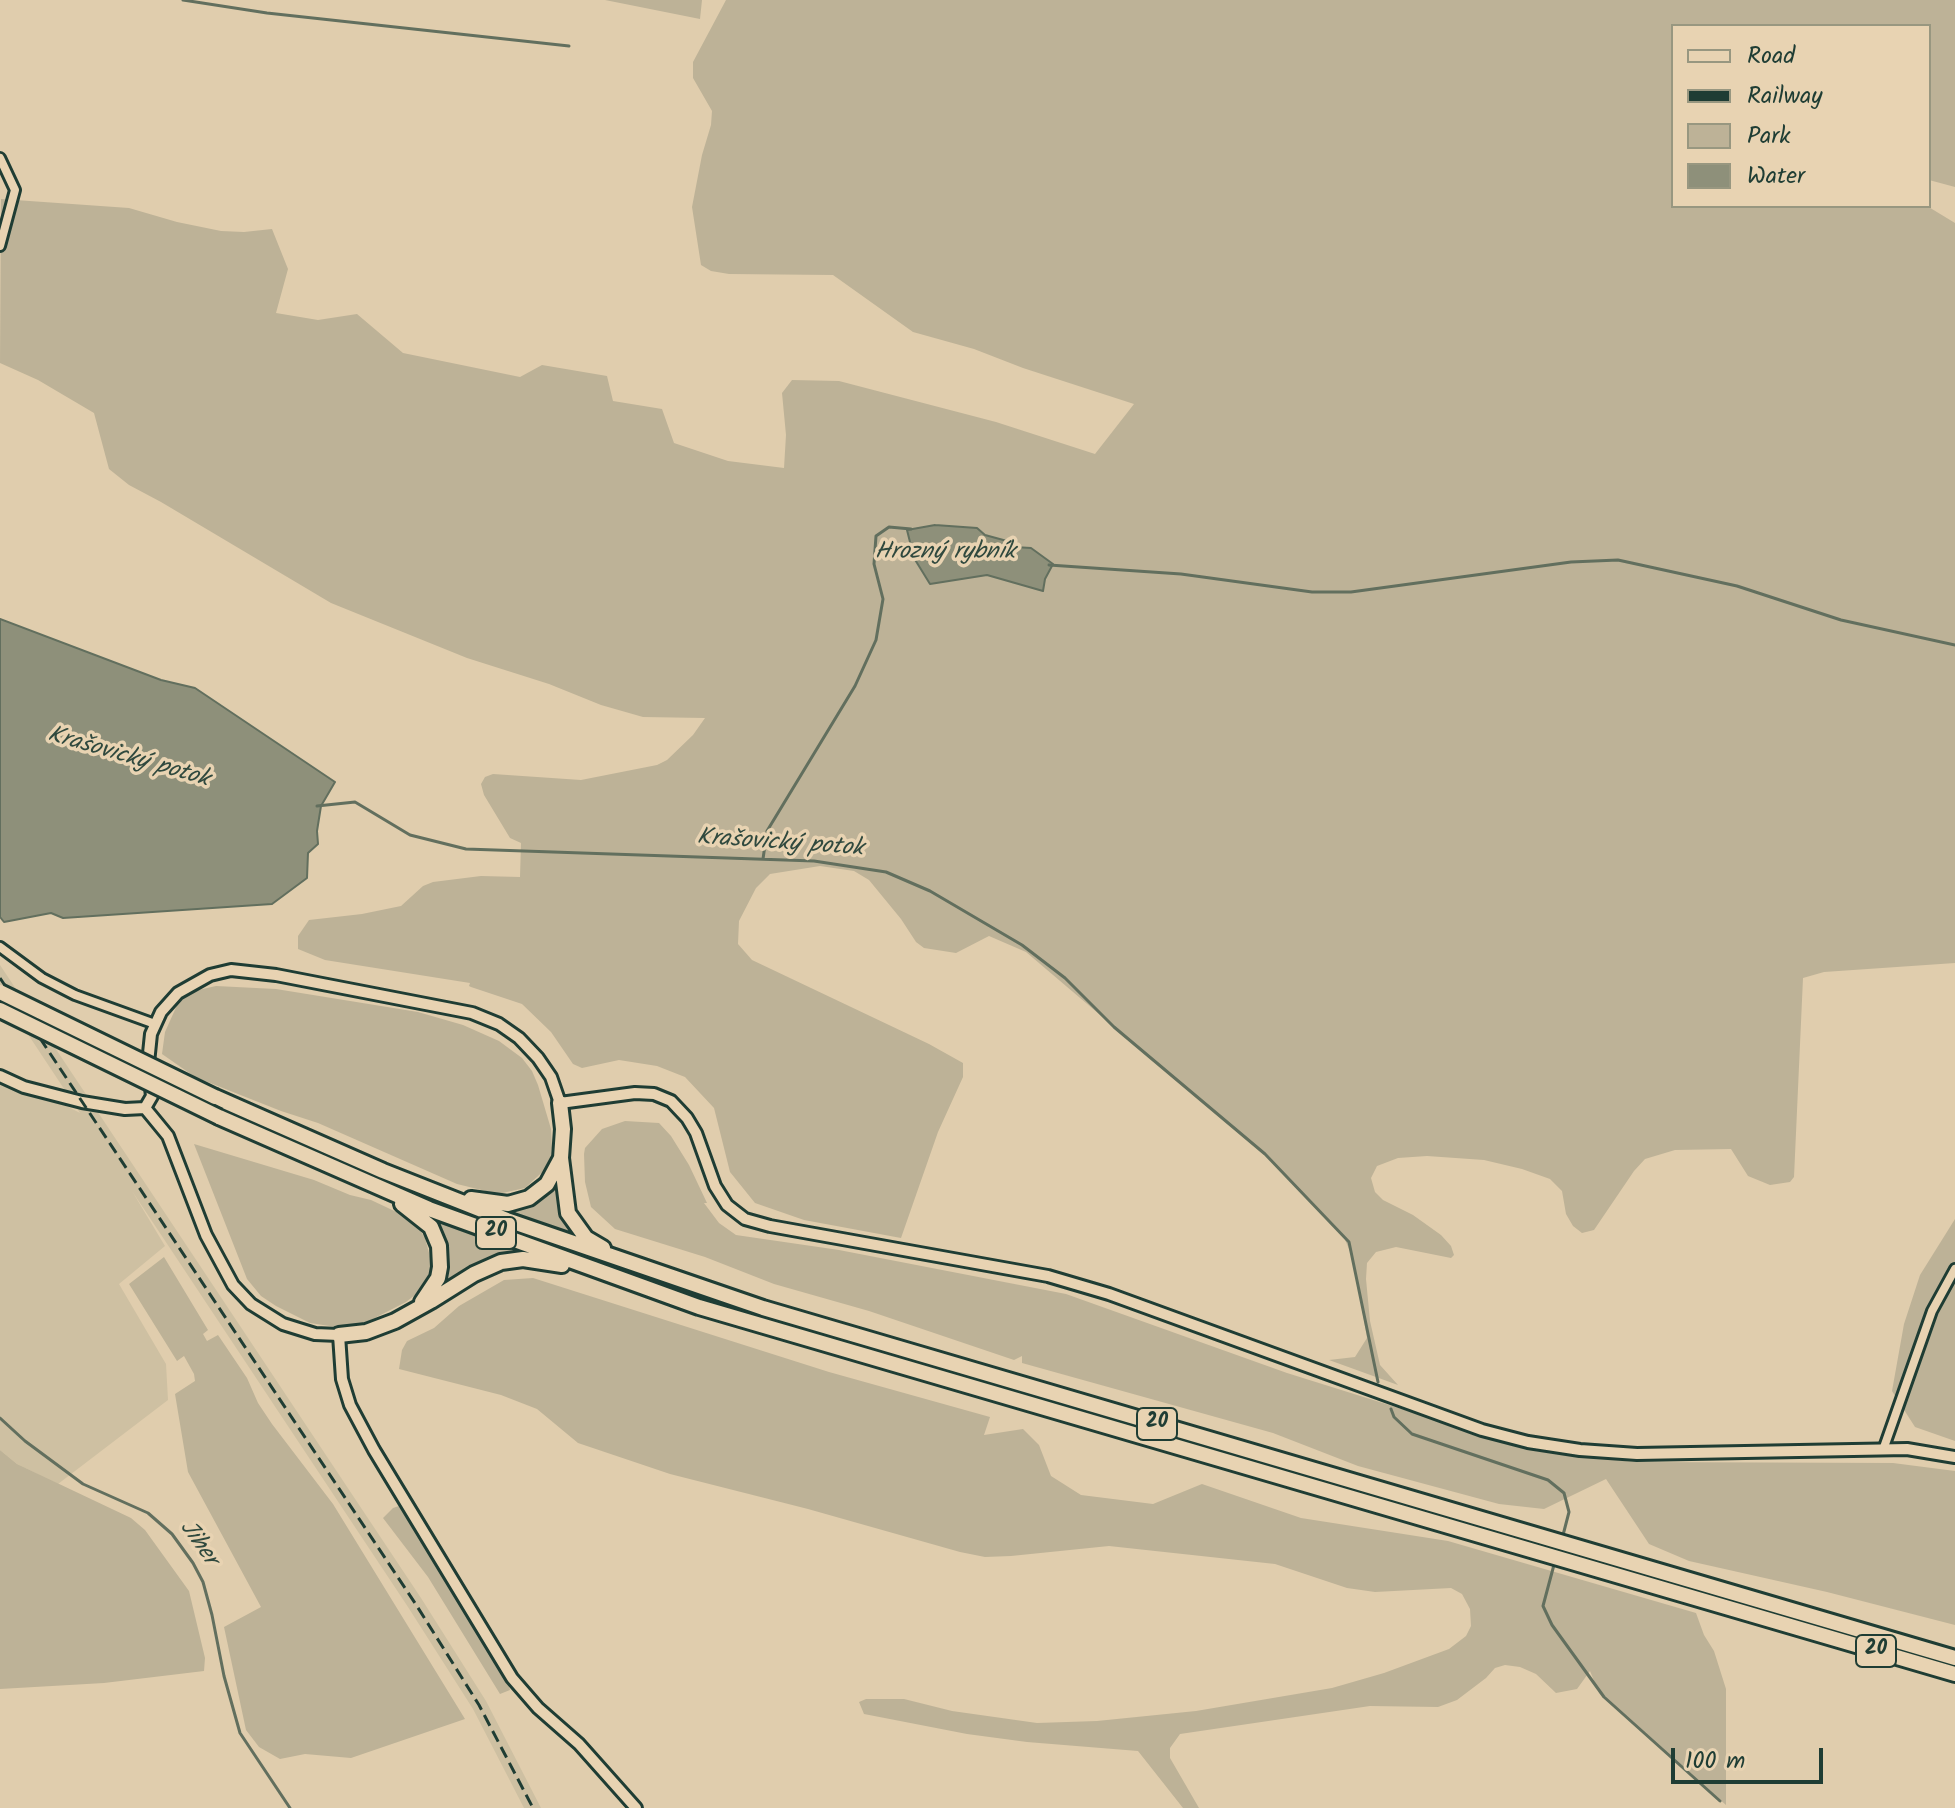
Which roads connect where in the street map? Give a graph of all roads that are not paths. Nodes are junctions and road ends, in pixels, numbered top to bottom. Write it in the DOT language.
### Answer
graph roads {
  1 [pos="0,158"];
  2 [pos="0,246"];
  3 [pos="0,947"];
  4 [pos="0,992"];
  5 [pos="0,1010"];
  6 [pos="155,1024"];
  7 [pos="0,1076"];
  8 [pos="560,1103"];
  9 [pos="145,1108"];
  10 [pos="561,1158"];
  11 [pos="380,1188"];
  12 [pos="432,1190"];
  13 [pos="631,1264"];
  14 [pos="1955,1269"];
  15 [pos="613,1276"];
  16 [pos="410,1313"];
  17 [pos="339,1335"];
  18 [pos="1883,1450"];
  19 [pos="1955,1457"];
  20 [pos="1955,1658"];
  21 [pos="1955,1674"];
  22 [pos="636,1808"];
  1 -- 2 [label="street"];
  3 -- 6 [label="street"];
  4 -- 12 [label="highway, 20, bridge"];
  5 -- 11 [label="highway, 20, bridge"];
  6 -- 8 [label="street"];
  6 -- 9 [label="street"];
  7 -- 9 [label="street"];
  8 -- 10 [label="highway"];
  8 -- 18 [label="street"];
  9 -- 17 [label="street"];
  10 -- 12 [label="highway"];
  10 -- 13 [label="highway"];
  11 -- 15 [label="highway, 20"];
  11 -- 16 [label="highway"];
  12 -- 13 [label="highway, 20"];
  13 -- 20 [label="highway, 20"];
  14 -- 18 [label="street"];
  15 -- 16 [label="highway"];
  15 -- 21 [label="highway, 20"];
  16 -- 17 [label="highway"];
  17 -- 22 [label="street"];
  18 -- 19 [label="street"];
}
